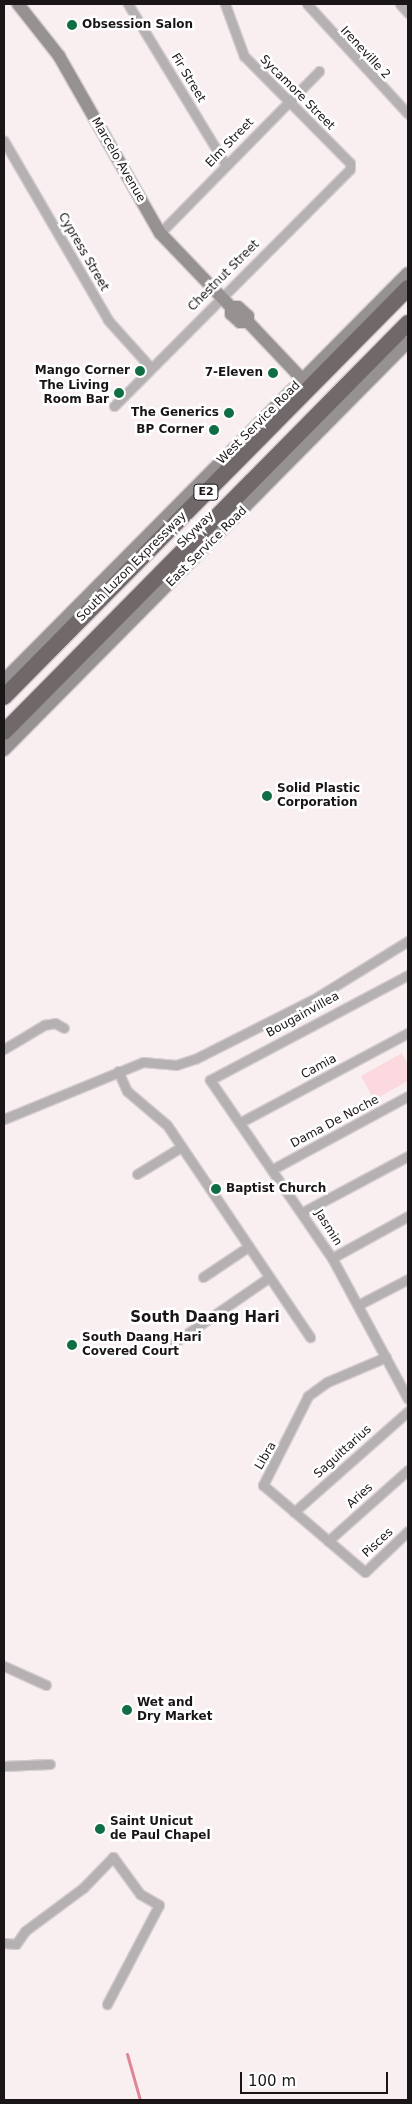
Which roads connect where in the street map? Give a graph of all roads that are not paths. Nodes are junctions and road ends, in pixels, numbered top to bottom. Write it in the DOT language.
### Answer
graph roads {
  1 [pos="18,4"];
  2 [pos="128,4"];
  3 [pos="224,4"];
  4 [pos="307,4"];
  5 [pos="400,4"];
  6 [pos="408,13"];
  7 [pos="319,71"];
  8 [pos="286,104"];
  9 [pos="408,114"];
  10 [pos="4,141"];
  11 [pos="226,164"];
  12 [pos="351,165"];
  13 [pos="160,233"];
  14 [pos="408,273"];
  15 [pos="408,288"];
  16 [pos="221,296"];
  17 [pos="408,299"];
  18 [pos="408,315"];
  19 [pos="408,323"];
  20 [pos="408,342"];
  21 [pos="151,368"];
  22 [pos="302,379"];
  23 [pos="114,406"];
  24 [pos="4,680"];
  25 [pos="4,697"];
  26 [pos="4,707"];
  27 [pos="4,723"];
  28 [pos="4,732"];
  29 [pos="4,750"];
  30 [pos="408,941"];
  31 [pos="408,975"];
  32 [pos="64,1028"];
  33 [pos="408,1033"];
  34 [pos="4,1049"];
  35 [pos="118,1071"];
  36 [pos="210,1080"];
  37 [pos="408,1096"];
  38 [pos="4,1119"];
  39 [pos="240,1122"];
  40 [pos="181,1147"];
  41 [pos="408,1156"];
  42 [pos="273,1169"];
  43 [pos="137,1174"];
  44 [pos="303,1212"];
  45 [pos="408,1216"];
  46 [pos="248,1247"];
  47 [pos="332,1258"];
  48 [pos="204,1277"];
  49 [pos="268,1278"];
  50 [pos="408,1279"];
  51 [pos="358,1305"];
  52 [pos="310,1337"];
  53 [pos="176,1342"];
  54 [pos="386,1357"];
  55 [pos="408,1399"];
  56 [pos="408,1411"];
  57 [pos="408,1470"];
  58 [pos="294,1512"];
  59 [pos="408,1531"];
  60 [pos="328,1541"];
  61 [pos="365,1572"];
  62 [pos="4,1666"];
  63 [pos="46,1685"];
  64 [pos="50,1764"];
  65 [pos="4,1766"];
  66 [pos="4,1943"];
  67 [pos="107,2004"];
  1 -- 13 [label="main road, Marcelo Avenue"];
  2 -- 11 [label="street, Fir Street"];
  3 -- 8 [label="street, Sycamore Street"];
  4 -- 9 [label="street, Ireneville 2"];
  5 -- 6 [label="street"];
  7 -- 8 [label="street, Elm Street"];
  8 -- 11 [label="street, Elm Street"];
  8 -- 12 [label="street, Sycamore Street"];
  10 -- 21 [label="street, Cypress Street"];
  11 -- 13 [label="street, Elm Street"];
  12 -- 16 [label="street, Chestnut Street"];
  13 -- 16 [label="main road, Marcelo Avenue"];
  14 -- 22 [label="main road, West Service Road"];
  15 -- 25 [label="highway, South Luzon Expressway / E2"];
  16 -- 21 [label="street, Chestnut Street"];
  16 -- 22 [label="main road, Marcelo Avenue"];
  17 -- 26 [label="highway, Skyway / E2"];
  18 -- 27 [label="highway, Skyway / E2"];
  19 -- 28 [label="highway, South Luzon Expressway / E2"];
  20 -- 29 [label="main road, East Service Road"];
  21 -- 23 [label="street, Chestnut Street"];
  22 -- 24 [label="main road, West Service Road"];
  30 -- 35 [label="street"];
  31 -- 36 [label="street, Bougainvillea"];
  32 -- 34 [label="street"];
  33 -- 39 [label="street, Camia"];
  35 -- 38 [label="street"];
  35 -- 40 [label="street"];
  36 -- 39 [label="street, Jasmin"];
  37 -- 42 [label="street, Dama De Noche"];
  39 -- 42 [label="street, Jasmin"];
  40 -- 43 [label="street"];
  40 -- 46 [label="street"];
  41 -- 44 [label="street"];
  42 -- 44 [label="street, Jasmin"];
  44 -- 47 [label="street, Jasmin"];
  45 -- 47 [label="street"];
  46 -- 48 [label="street"];
  46 -- 49 [label="street"];
  47 -- 51 [label="street, Jasmin"];
  49 -- 52 [label="street"];
  49 -- 53 [label="street"];
  50 -- 51 [label="street"];
  51 -- 54 [label="street, Jasmin"];
  54 -- 55 [label="street, Jasmin"];
  54 -- 58 [label="street, Libra"];
  56 -- 58 [label="street, Saguittarius"];
  57 -- 60 [label="street, Aries"];
  58 -- 60 [label="street, Libra"];
  59 -- 61 [label="street, Pisces"];
  60 -- 61 [label="street, Libra"];
  62 -- 63 [label="street"];
  64 -- 65 [label="street"];
  66 -- 67 [label="street"];
}
